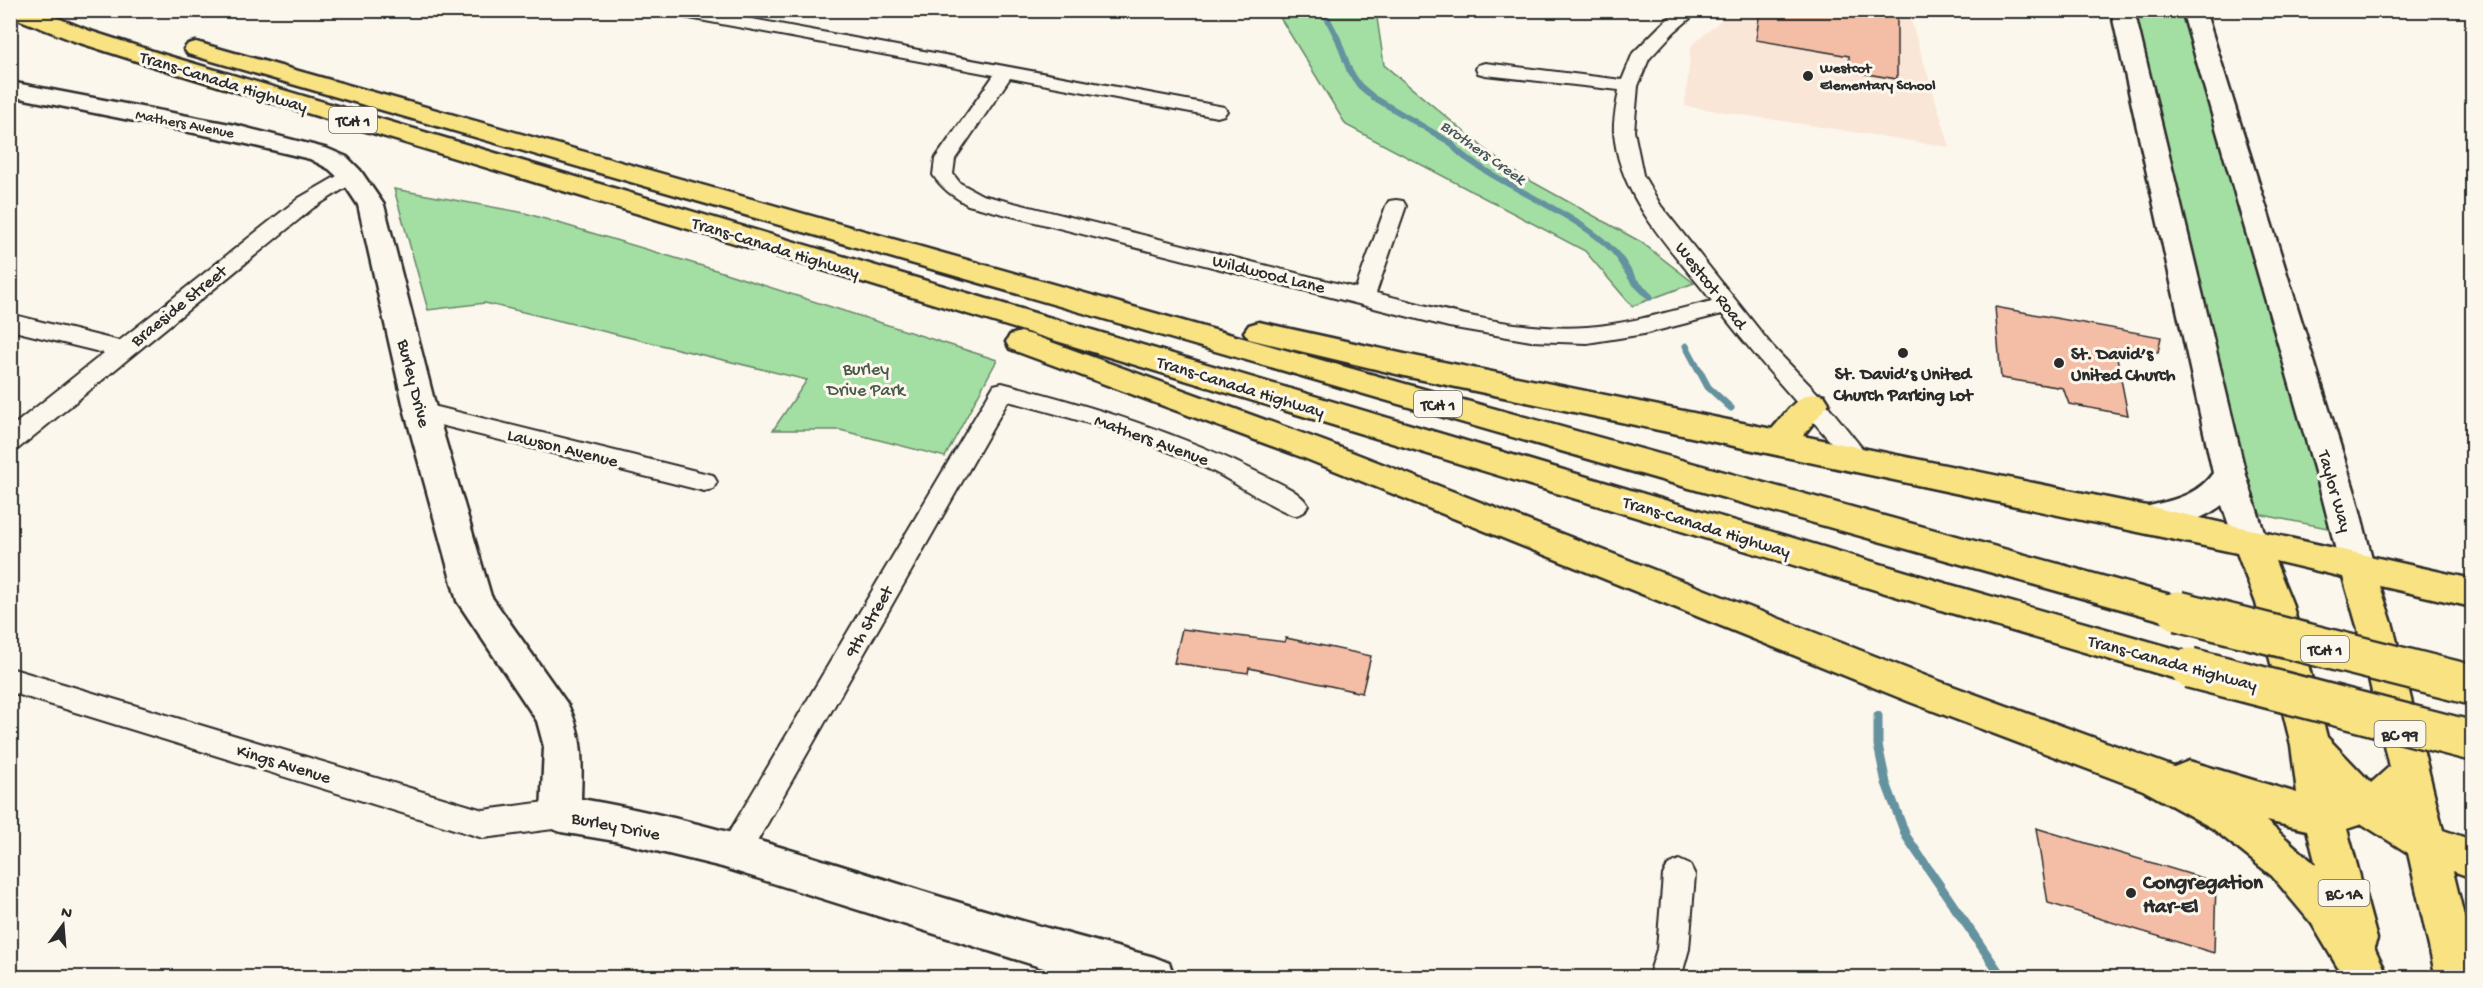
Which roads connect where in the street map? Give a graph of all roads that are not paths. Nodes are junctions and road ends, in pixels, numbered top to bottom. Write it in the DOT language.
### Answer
graph roads {
  1 [pos="16,10"];
  2 [pos="77,10"];
  3 [pos="672,10"];
  4 [pos="1691,10"];
  5 [pos="2122,10"];
  6 [pos="2193,10"];
  7 [pos="1485,69"];
  8 [pos="1006,71"];
  9 [pos="1629,86"];
  10 [pos="10,89"];
  11 [pos="1217,111"];
  12 [pos="351,176"];
  13 [pos="699,191"];
  14 [pos="1396,206"];
  15 [pos="808,256"];
  16 [pos="1364,296"];
  17 [pos="1727,305"];
  18 [pos="10,322"];
  19 [pos="122,350"];
  20 [pos="1002,391"];
  21 [pos="1813,403"];
  22 [pos="421,412"];
  23 [pos="10,442"];
  24 [pos="1779,442"];
  25 [pos="1858,458"];
  26 [pos="2230,475"];
  27 [pos="704,482"];
  28 [pos="1295,505"];
  29 [pos="2147,519"];
  30 [pos="2254,553"];
  31 [pos="2357,566"];
  32 [pos="2472,593"];
  33 [pos="10,680"];
  34 [pos="2472,685"];
  35 [pos="2024,728"];
  36 [pos="2472,741"];
  37 [pos="2310,745"];
  38 [pos="2409,771"];
  39 [pos="2365,804"];
  40 [pos="561,814"];
  41 [pos="2323,814"];
  42 [pos="2425,843"];
  43 [pos="735,851"];
  44 [pos="2472,859"];
  45 [pos="1679,874"];
  46 [pos="2366,975"];
  47 [pos="1154,978"];
  48 [pos="1664,978"];
  49 [pos="2458,978"];
  1 -- 15 [label="highway, Trans-Canada Highway / TCH 1"];
  2 -- 13 [label="highway, Trans-Canada Highway / TCH 1"];
  3 -- 8 [label="street"];
  4 -- 9 [label="street, Westcot Road"];
  5 -- 26 [label="street"];
  6 -- 31 [label="street, Taylor Way"];
  7 -- 9 [label="street"];
  8 -- 11 [label="street"];
  8 -- 16 [label="street, Wildwood Lane"];
  9 -- 17 [label="street, Westcot Road"];
  10 -- 12 [label="street, Mathers Avenue"];
  12 -- 19 [label="street, Braeside Street"];
  12 -- 22 [label="street, Burley Drive"];
  13 -- 24 [label="highway"];
  13 -- 34 [label="highway, Trans-Canada Highway / TCH 1, bridge"];
  14 -- 16 [label="street"];
  15 -- 35 [label="highway"];
  15 -- 36 [label="highway, Trans-Canada Highway / TCH 1, bridge"];
  16 -- 17 [label="street, Wildwood Lane"];
  17 -- 21 [label="street, Westcot Road"];
  18 -- 19 [label="street"];
  19 -- 23 [label="street, Braeside Street"];
  20 -- 28 [label="street, Mathers Avenue"];
  20 -- 43 [label="street, 9th Street"];
  21 -- 24 [label="highway"];
  21 -- 25 [label="street, Westcot Road"];
  22 -- 27 [label="street, Lawson Avenue"];
  22 -- 40 [label="street, Burley Drive"];
  24 -- 25 [label="highway"];
  25 -- 29 [label="highway"];
  25 -- 30 [label="highway"];
  26 -- 29 [label="street"];
  26 -- 30 [label="street"];
  29 -- 30 [label="highway"];
  30 -- 31 [label="highway"];
  30 -- 37 [label="highway, BC 1A"];
  31 -- 32 [label="highway"];
  31 -- 38 [label="highway, Taylor Way / BC 99"];
  33 -- 40 [label="street, Kings Avenue"];
  35 -- 41 [label="highway"];
  35 -- 46 [label="highway"];
  37 -- 39 [label="highway"];
  37 -- 41 [label="highway, BC 1A"];
  38 -- 39 [label="highway"];
  38 -- 42 [label="highway, Taylor Way / BC 99"];
  39 -- 41 [label="highway"];
  39 -- 42 [label="highway"];
  40 -- 43 [label="street, Burley Drive"];
  41 -- 46 [label="highway, BC 1A"];
  42 -- 44 [label="highway"];
  42 -- 49 [label="highway, Taylor Way / BC 99"];
  43 -- 47 [label="street, Burley Drive"];
  45 -- 48 [label="street"];
}
